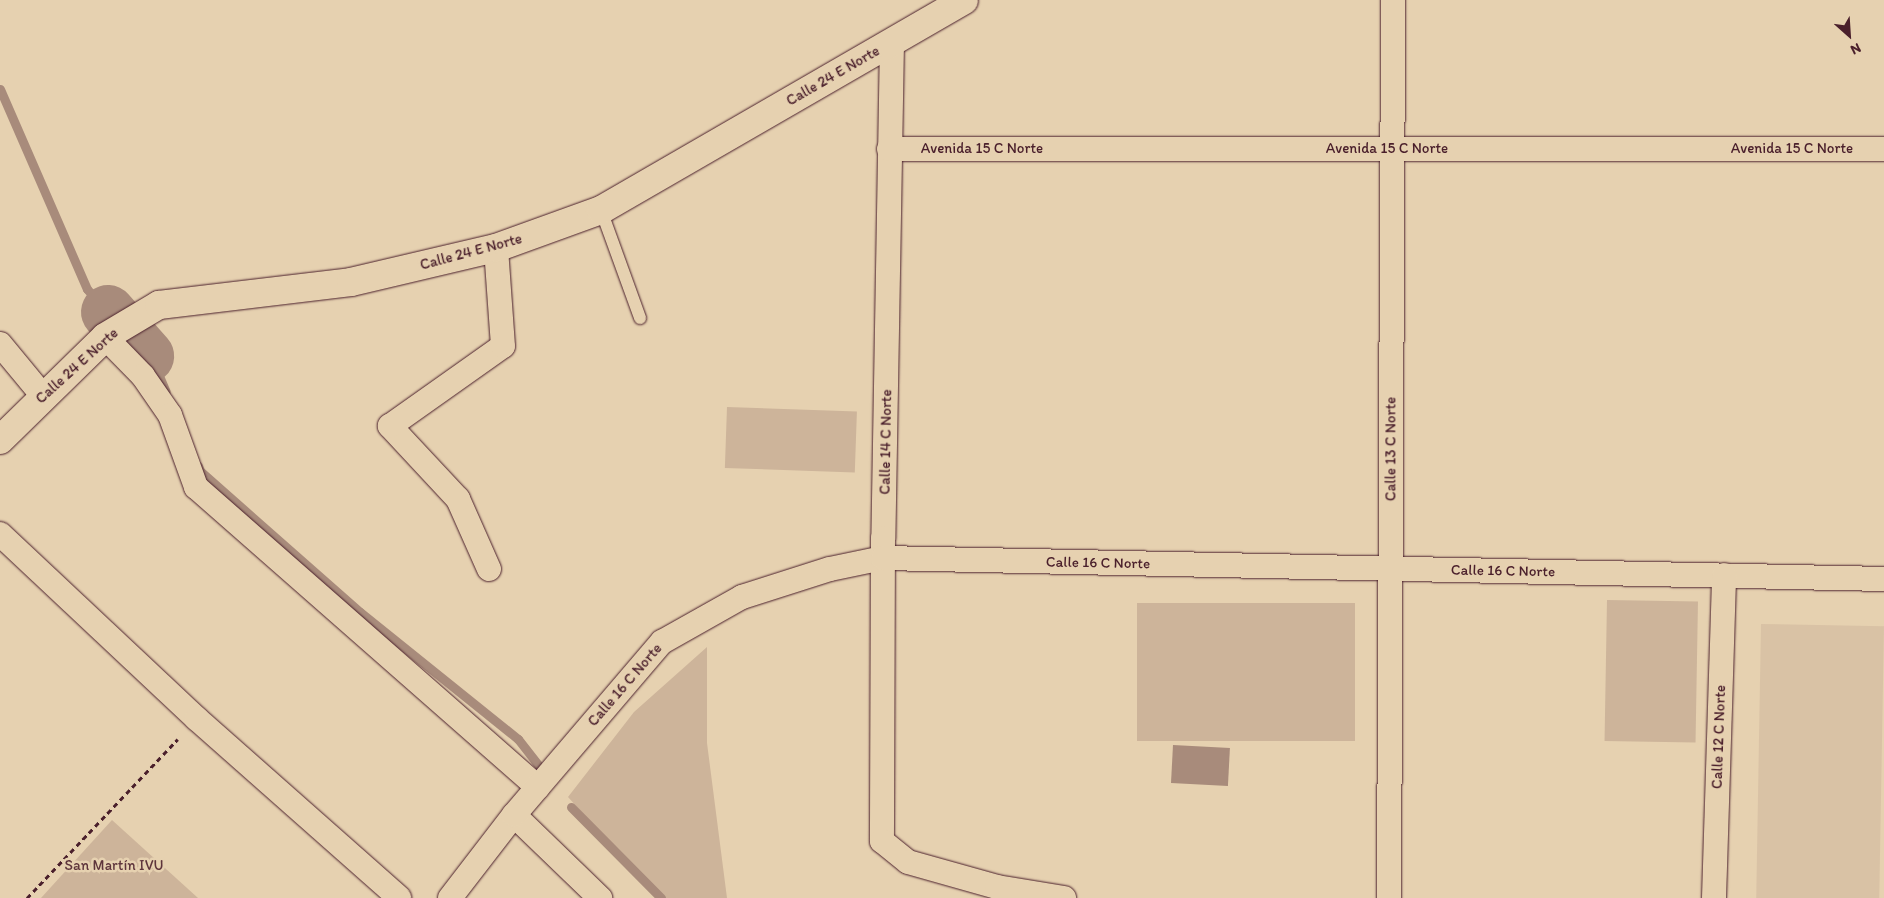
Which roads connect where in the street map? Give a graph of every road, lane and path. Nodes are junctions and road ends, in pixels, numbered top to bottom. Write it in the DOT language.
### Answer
graph roads {
  1 [pos="964,0"];
  2 [pos="1393,0"];
  3 [pos="892,42"];
  4 [pos="889,149"];
  5 [pos="1393,149"];
  6 [pos="1884,149"];
  7 [pos="601,210"];
  8 [pos="496,248"];
  9 [pos="640,318"];
  10 [pos="109,334"];
  11 [pos="0,344"];
  12 [pos="43,396"];
  13 [pos="0,440"];
  14 [pos="0,534"];
  15 [pos="883,558"];
  16 [pos="489,569"];
  17 [pos="1389,569"];
  18 [pos="1724,575"];
  19 [pos="1884,579"];
  20 [pos="197,719"];
  21 [pos="538,787"];
  22 [pos="514,816"];
  23 [pos="27,898"];
  24 [pos="399,898"];
  25 [pos="450,898"];
  26 [pos="600,898"];
  27 [pos="1064,898"];
  28 [pos="1382,898"];
  29 [pos="1714,898"];
  1 -- 3 [label="main road, Calle 24 E Norte"];
  2 -- 5 [label="street, Calle 13 C Norte"];
  3 -- 4 [label="street, Calle 14 C Norte"];
  3 -- 7 [label="main road, Calle 24 E Norte"];
  4 -- 5 [label="street, Avenida 15 C Norte"];
  4 -- 15 [label="street, Calle 14 C Norte"];
  5 -- 6 [label="street, Avenida 15 C Norte"];
  5 -- 17 [label="street, Calle 13 C Norte"];
  7 -- 8 [label="main road, Calle 24 E Norte"];
  7 -- 9 [label="lane"];
  8 -- 10 [label="main road, Calle 24 E Norte"];
  8 -- 16 [label="street"];
  10 -- 12 [label="main road, Calle 24 E Norte"];
  10 -- 21 [label="street"];
  11 -- 12 [label="street"];
  12 -- 13 [label="main road, Calle 24 E Norte"];
  14 -- 20 [label="street"];
  15 -- 17 [label="street, Calle 16 C Norte"];
  15 -- 21 [label="street, Calle 16 C Norte"];
  15 -- 27 [label="street, Calle 14 C Norte"];
  17 -- 18 [label="street, Calle 16 C Norte"];
  17 -- 28 [label="street, Calle 13 C Norte"];
  18 -- 19 [label="street, Calle 16 C Norte"];
  18 -- 29 [label="street, Calle 12 C Norte"];
  20 -- 23 [label="path"];
  20 -- 24 [label="street"];
  21 -- 22 [label="street, Calle 16 C Norte"];
  22 -- 25 [label="street, Calle 16 C Norte"];
  22 -- 26 [label="street"];
}
